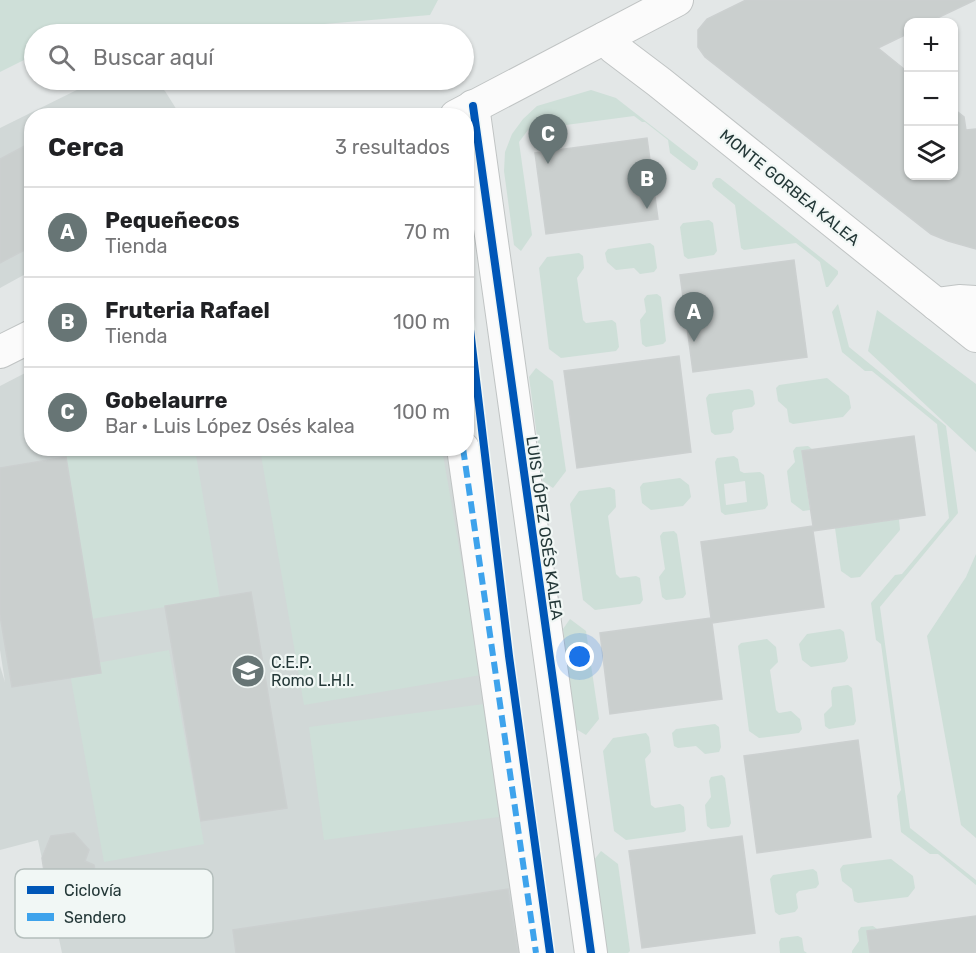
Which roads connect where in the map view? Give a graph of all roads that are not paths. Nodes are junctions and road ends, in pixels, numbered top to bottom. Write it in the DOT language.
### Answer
graph roads {
  1 [pos="677,0"];
  2 [pos="605,38"];
  3 [pos="470,108"];
  4 [pos="474,177"];
  5 [pos="976,302"];
  6 [pos="936,304"];
  7 [pos="976,336"];
  8 [pos="24,340"];
  9 [pos="0,352"];
  10 [pos="464,456"];
  11 [pos="536,953"];
  12 [pos="591,953"];
  1 -- 2 [label="street"];
  2 -- 3 [label="street"];
  2 -- 6 [label="street, MONTE GORBEA KALEA"];
  4 -- 12 [label="street, LUIS LÓPEZ OSÉS KALEA"];
  5 -- 6 [label="street"];
  6 -- 7 [label="street, MONTE GORBEA KALEA"];
  8 -- 9 [label="street"];
  10 -- 11 [label="street"];
}
